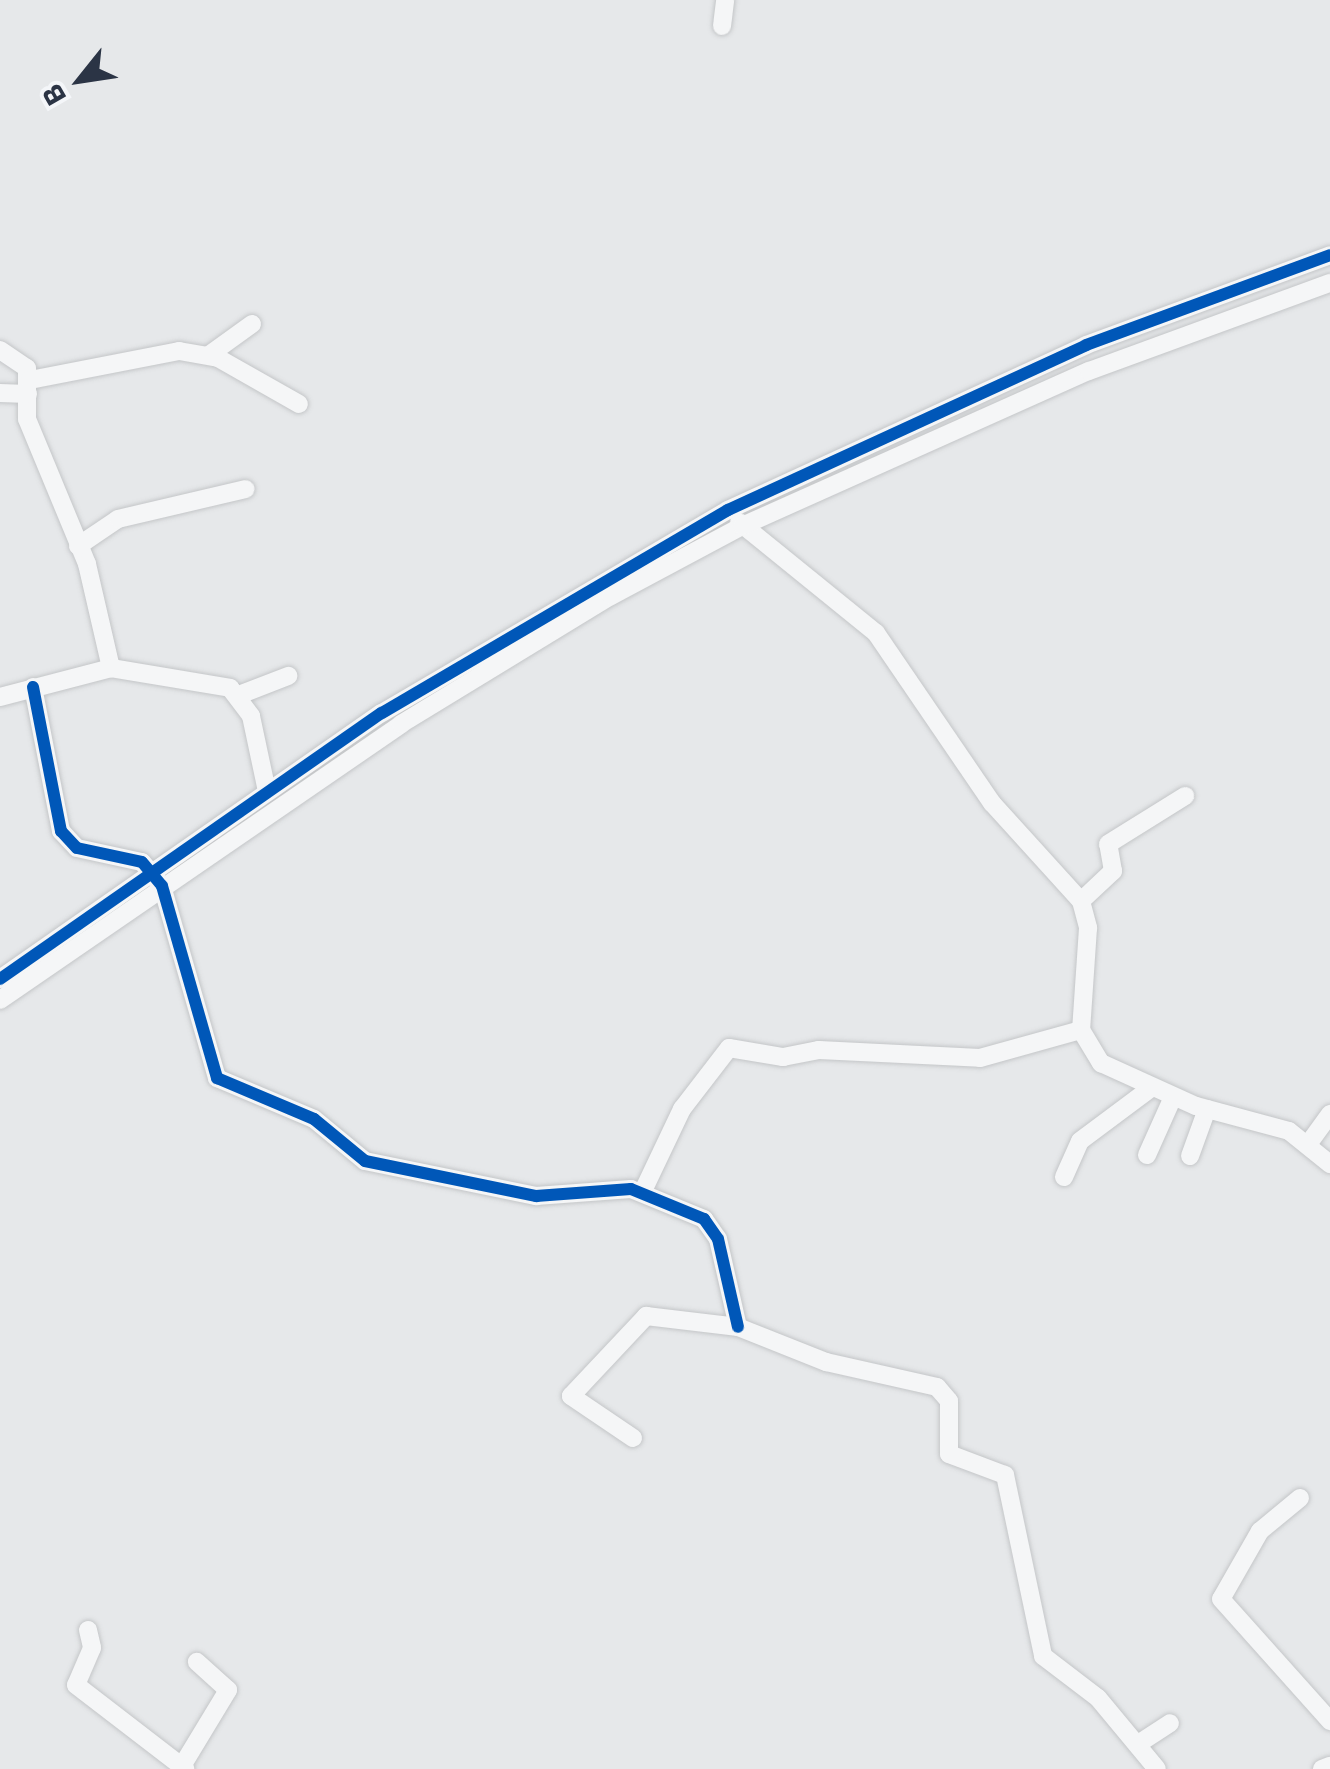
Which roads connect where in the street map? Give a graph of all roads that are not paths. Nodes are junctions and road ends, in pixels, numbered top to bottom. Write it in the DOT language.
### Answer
graph roads {
  1 [pos="725,0"];
  2 [pos="722,26"];
  3 [pos="1330,255"];
  4 [pos="1330,283"];
  5 [pos="252,324"];
  6 [pos="0,350"];
  7 [pos="209,354"];
  8 [pos="29,387"];
  9 [pos="0,393"];
  10 [pos="299,404"];
  11 [pos="246,490"];
  12 [pos="728,510"];
  13 [pos="742,526"];
  14 [pos="78,546"];
  15 [pos="111,668"];
  16 [pos="288,676"];
  17 [pos="33,687"];
  18 [pos="239,695"];
  19 [pos="0,697"];
  20 [pos="267,791"];
  21 [pos="1185,796"];
  22 [pos="156,878"];
  23 [pos="1081,901"];
  24 [pos="0,979"];
  25 [pos="0,1000"];
  26 [pos="1081,1030"];
  27 [pos="1151,1088"];
  28 [pos="1173,1096"];
  29 [pos="1207,1110"];
  30 [pos="1330,1114"];
  31 [pos="1309,1143"];
  32 [pos="1147,1156"];
  33 [pos="1190,1156"];
  34 [pos="1330,1164"];
  35 [pos="1064,1177"];
  36 [pos="644,1191"];
  37 [pos="738,1327"];
  38 [pos="633,1438"];
  39 [pos="1300,1498"];
  40 [pos="88,1630"];
  41 [pos="197,1662"];
  42 [pos="1330,1719"];
  43 [pos="1170,1723"];
  44 [pos="1138,1744"];
  45 [pos="1330,1766"];
  46 [pos="183,1768"];
  47 [pos="1157,1769"];
  48 [pos="1322,1769"];
  1 -- 2 [label="street"];
  3 -- 12 [label="street"];
  4 -- 13 [label="street"];
  5 -- 7 [label="street"];
  6 -- 8 [label="street"];
  7 -- 8 [label="street"];
  7 -- 10 [label="street"];
  8 -- 9 [label="street"];
  8 -- 14 [label="street"];
  11 -- 14 [label="street"];
  12 -- 13 [label="street"];
  12 -- 20 [label="street"];
  13 -- 22 [label="street"];
  13 -- 23 [label="street"];
  14 -- 15 [label="street"];
  15 -- 17 [label="street"];
  15 -- 18 [label="street"];
  16 -- 18 [label="street"];
  17 -- 19 [label="street"];
  17 -- 22 [label="street"];
  18 -- 20 [label="street"];
  20 -- 22 [label="street"];
  21 -- 23 [label="street"];
  22 -- 24 [label="street"];
  22 -- 25 [label="street"];
  22 -- 36 [label="street"];
  23 -- 26 [label="street"];
  26 -- 27 [label="street"];
  26 -- 36 [label="street"];
  27 -- 28 [label="street"];
  27 -- 35 [label="street"];
  28 -- 29 [label="street"];
  28 -- 32 [label="street"];
  29 -- 31 [label="street"];
  29 -- 33 [label="street"];
  30 -- 31 [label="street"];
  31 -- 34 [label="street"];
  36 -- 37 [label="street"];
  37 -- 38 [label="street"];
  37 -- 44 [label="street"];
  39 -- 42 [label="street"];
  40 -- 46 [label="street"];
  41 -- 46 [label="street"];
  43 -- 44 [label="street"];
  44 -- 47 [label="street"];
  45 -- 48 [label="street"];
}
